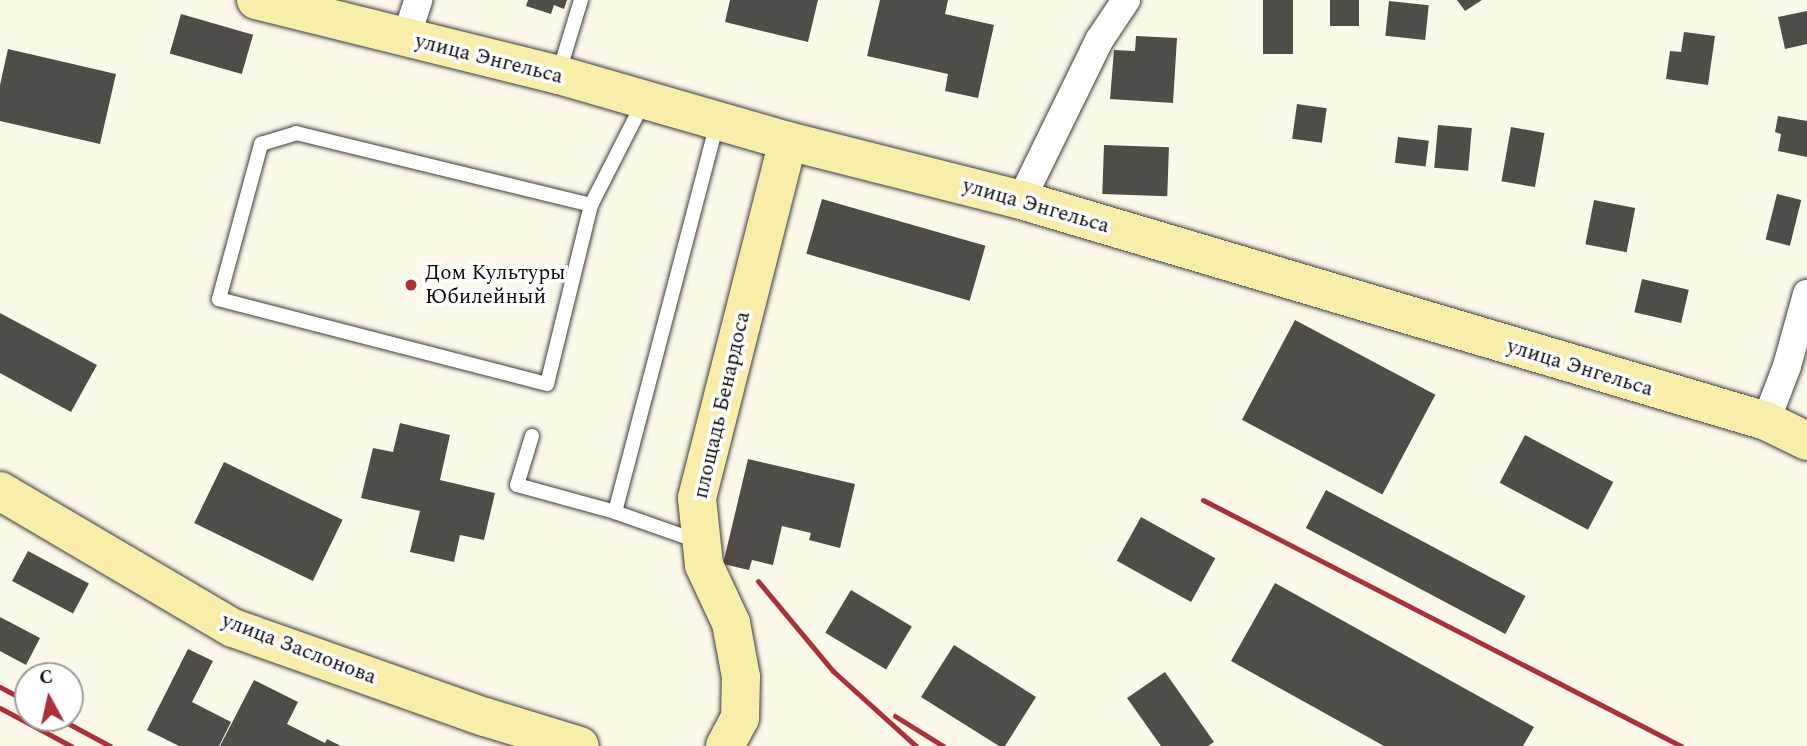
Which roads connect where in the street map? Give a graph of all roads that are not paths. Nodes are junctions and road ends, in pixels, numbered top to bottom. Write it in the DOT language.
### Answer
graph roads {
  1 [pos="256,0"];
  2 [pos="418,0"];
  3 [pos="581,0"];
  4 [pos="1126,0"];
  5 [pos="406,38"];
  6 [pos="559,75"];
  7 [pos="645,100"];
  8 [pos="717,120"];
  9 [pos="788,141"];
  10 [pos="1021,200"];
  11 [pos="591,205"];
  12 [pos="1807,295"];
  13 [pos="1766,421"];
  14 [pos="532,436"];
  15 [pos="1807,441"];
  16 [pos="0,491"];
  17 [pos="615,512"];
  18 [pos="700,542"];
  19 [pos="580,746"];
  20 [pos="725,746"];
  1 -- 5 [label="street, улица Энгельса"];
  2 -- 5 [label="street"];
  3 -- 6 [label="lane"];
  4 -- 10 [label="street"];
  5 -- 6 [label="street, улица Энгельса"];
  6 -- 7 [label="street, улица Энгельса"];
  7 -- 8 [label="street, улица Энгельса"];
  7 -- 11 [label="lane"];
  8 -- 9 [label="street, улица Энгельса"];
  8 -- 17 [label="lane"];
  9 -- 10 [label="street, улица Энгельса"];
  9 -- 18 [label="street, площадь Бенардоса"];
  10 -- 13 [label="street, улица Энгельса"];
  11 -- 11 [label="lane"];
  12 -- 13 [label="street"];
  13 -- 15 [label="street, улица Энгельса"];
  14 -- 17 [label="lane"];
  16 -- 19 [label="street, улица Заслонова"];
  17 -- 18 [label="lane"];
  18 -- 20 [label="street, площадь Бенардоса"];
}
